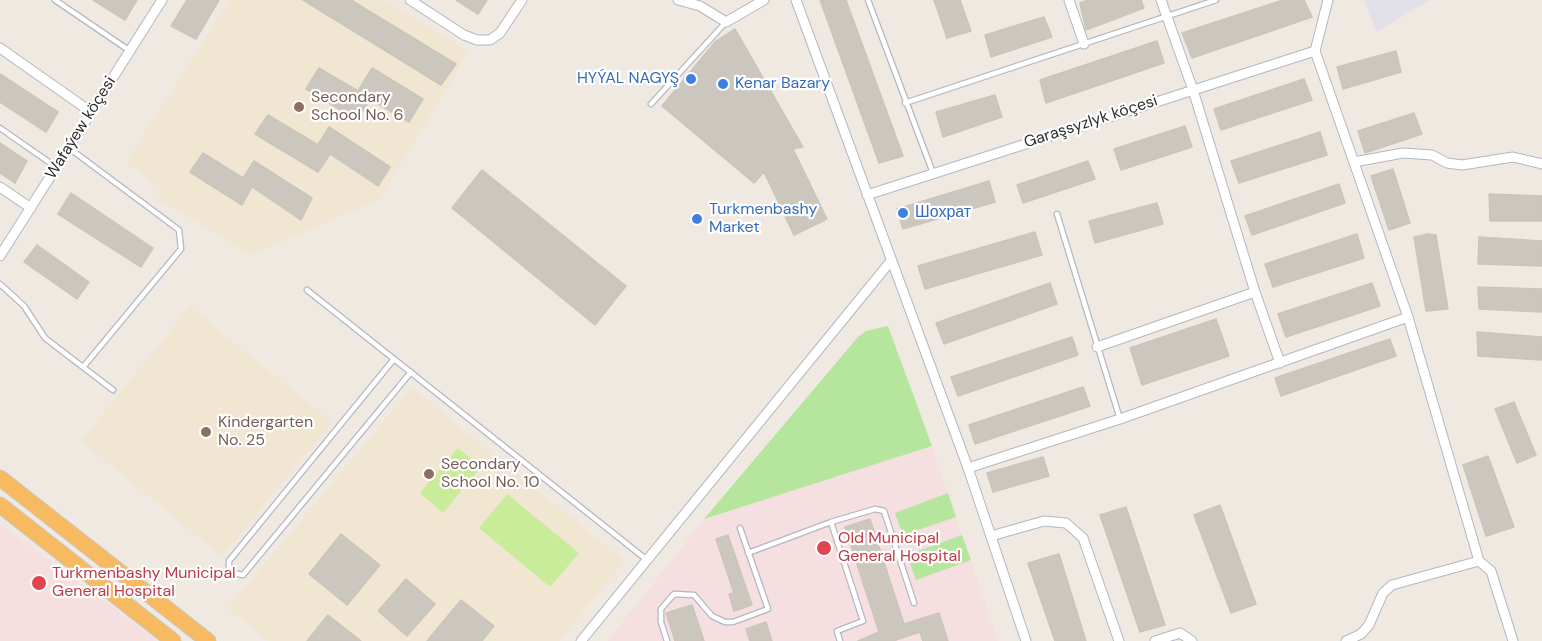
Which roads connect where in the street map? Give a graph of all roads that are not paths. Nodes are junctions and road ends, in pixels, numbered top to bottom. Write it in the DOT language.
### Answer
graph roads {
  1 [pos="55,0"];
  2 [pos="162,0"];
  3 [pos="410,0"];
  4 [pos="522,0"];
  5 [pos="678,0"];
  6 [pos="764,0"];
  7 [pos="796,0"];
  8 [pos="868,0"];
  9 [pos="1069,0"];
  10 [pos="1161,0"];
  11 [pos="1216,0"];
  12 [pos="1328,0"];
  13 [pos="1166,17"];
  14 [pos="726,22"];
  15 [pos="1084,44"];
  16 [pos="0,48"];
  17 [pos="130,51"];
  18 [pos="1315,51"];
  19 [pos="1192,90"];
  20 [pos="905,103"];
  21 [pos="651,104"];
  22 [pos="92,112"];
  23 [pos="0,128"];
  24 [pos="69,148"];
  25 [pos="1354,162"];
  26 [pos="1542,164"];
  27 [pos="56,167"];
  28 [pos="933,173"];
  29 [pos="0,187"];
  30 [pos="867,195"];
  31 [pos="31,208"];
  32 [pos="1057,214"];
  33 [pos="0,256"];
  34 [pos="890,262"];
  35 [pos="0,284"];
  36 [pos="308,290"];
  37 [pos="1255,292"];
  38 [pos="1408,317"];
  39 [pos="1097,346"];
  40 [pos="394,359"];
  41 [pos="1280,363"];
  42 [pos="84,366"];
  43 [pos="411,372"];
  44 [pos="113,390"];
  45 [pos="1120,419"];
  46 [pos="968,468"];
  47 [pos="0,478"];
  48 [pos="0,505"];
  49 [pos="831,522"];
  50 [pos="740,528"];
  51 [pos="991,536"];
  52 [pos="748,553"];
  53 [pos="647,561"];
  54 [pos="1479,561"];
  55 [pos="128,578"];
  56 [pos="115,595"];
  57 [pos="914,603"];
  58 [pos="173,641"];
  59 [pos="208,641"];
  60 [pos="581,641"];
  61 [pos="666,641"];
  62 [pos="840,641"];
  63 [pos="1026,641"];
  64 [pos="1119,641"];
  65 [pos="1155,641"];
  66 [pos="1192,641"];
  67 [pos="1346,641"];
  68 [pos="1513,641"];
  1 -- 17 [label="lane"];
  2 -- 17 [label="street, Wafaýew köçesi"];
  3 -- 4 [label="street"];
  5 -- 14 [label="street"];
  6 -- 14 [label="street"];
  7 -- 30 [label="street"];
  8 -- 20 [label="lane"];
  9 -- 15 [label="street"];
  10 -- 13 [label="street"];
  11 -- 13 [label="lane"];
  12 -- 18 [label="street"];
  13 -- 15 [label="lane"];
  13 -- 19 [label="street"];
  14 -- 21 [label="lane"];
  15 -- 20 [label="lane"];
  16 -- 22 [label="street"];
  17 -- 22 [label="street, Wafaýew köçesi"];
  18 -- 19 [label="street, Garaşsyzlyk köçesi"];
  18 -- 25 [label="street"];
  19 -- 28 [label="street, Garaşsyzlyk köçesi"];
  19 -- 37 [label="street"];
  20 -- 28 [label="lane"];
  22 -- 24 [label="street, Wafaýew köçesi"];
  23 -- 27 [label="lane"];
  24 -- 27 [label="street, Wafaýew köçesi"];
  24 -- 42 [label="lane"];
  25 -- 26 [label="street"];
  25 -- 38 [label="street"];
  27 -- 31 [label="street, Wafaýew köçesi"];
  28 -- 30 [label="street, Garaşsyzlyk köçesi"];
  29 -- 31 [label="street"];
  30 -- 34 [label="street"];
  31 -- 33 [label="street, Wafaýew köçesi"];
  32 -- 39 [label="lane"];
  34 -- 46 [label="street"];
  34 -- 53 [label="street"];
  35 -- 42 [label="lane"];
  36 -- 40 [label="lane"];
  37 -- 39 [label="street"];
  37 -- 41 [label="street"];
  38 -- 41 [label="street"];
  38 -- 54 [label="street"];
  39 -- 45 [label="lane"];
  40 -- 43 [label="lane"];
  40 -- 43 [label="lane"];
  41 -- 45 [label="street"];
  42 -- 44 [label="lane"];
  43 -- 53 [label="lane"];
  45 -- 46 [label="street"];
  46 -- 51 [label="street"];
  47 -- 55 [label="highway"];
  48 -- 56 [label="highway"];
  49 -- 52 [label="lane"];
  49 -- 57 [label="lane"];
  49 -- 62 [label="lane"];
  50 -- 52 [label="lane"];
  51 -- 63 [label="street"];
  51 -- 64 [label="street"];
  52 -- 61 [label="lane"];
  53 -- 60 [label="street"];
  54 -- 67 [label="street"];
  54 -- 68 [label="street"];
  55 -- 56 [label="highway"];
  55 -- 59 [label="highway"];
  56 -- 58 [label="highway"];
  65 -- 66 [label="street"];
}
